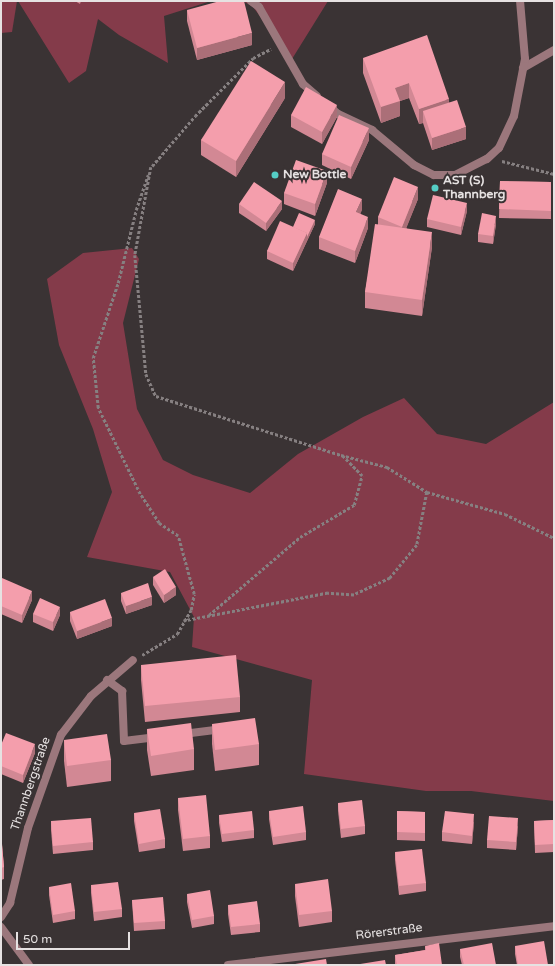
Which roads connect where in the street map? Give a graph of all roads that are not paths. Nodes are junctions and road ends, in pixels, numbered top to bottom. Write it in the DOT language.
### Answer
graph roads {
  1 [pos="251,1"];
  2 [pos="520,1"];
  3 [pos="554,50"];
  4 [pos="523,68"];
  5 [pos="133,660"];
  6 [pos="107,680"];
  7 [pos="234,728"];
  8 [pos="1,917"];
  9 [pos="554,926"];
  10 [pos="1,927"];
  11 [pos="250,963"];
  12 [pos="29,965"];
  13 [pos="228,965"];
  1 -- 4 [label="street"];
  2 -- 4 [label="street"];
  3 -- 4 [label="street"];
  5 -- 6 [label="street, Thannbergstraße"];
  6 -- 7 [label="street"];
  6 -- 8 [label="street, Thannbergstraße"];
  9 -- 11 [label="street, Rörerstraße"];
  10 -- 12 [label="street"];
  11 -- 13 [label="street, Rörerstraße"];
}
